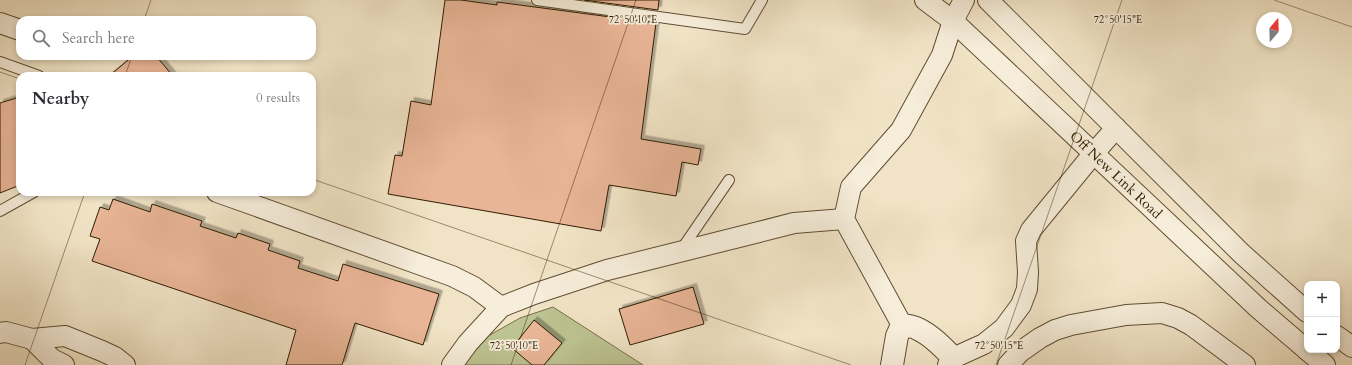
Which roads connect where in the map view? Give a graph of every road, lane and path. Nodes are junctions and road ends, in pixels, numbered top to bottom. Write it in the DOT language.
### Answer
graph roads {
  1 [pos="537,0"];
  2 [pos="762,0"];
  3 [pos="925,0"];
  4 [pos="964,0"];
  5 [pos="988,0"];
  6 [pos="954,21"];
  7 [pos="0,23"];
  8 [pos="16,29"];
  9 [pos="0,62"];
  10 [pos="28,72"];
  11 [pos="1116,128"];
  12 [pos="1094,153"];
  13 [pos="729,180"];
  14 [pos="27,196"];
  15 [pos="227,196"];
  16 [pos="0,211"];
  17 [pos="844,219"];
  18 [pos="680,252"];
  19 [pos="501,307"];
  20 [pos="1304,309"];
  21 [pos="902,325"];
  22 [pos="0,333"];
  23 [pos="1340,338"];
  24 [pos="32,339"];
  25 [pos="1304,347"];
  26 [pos="1352,347"];
  27 [pos="1311,353"];
  28 [pos="951,362"];
  29 [pos="64,365"];
  30 [pos="125,365"];
  31 [pos="452,365"];
  32 [pos="892,365"];
  33 [pos="1008,365"];
  34 [pos="1245,365"];
  35 [pos="1325,365"];
  1 -- 2 [label="lane"];
  3 -- 6 [label="street, Off New Link Road"];
  4 -- 6 [label="street"];
  5 -- 11 [label="street"];
  6 -- 12 [label="street, Off New Link Road"];
  6 -- 17 [label="street"];
  7 -- 8 [label="street"];
  9 -- 10 [label="lane"];
  11 -- 12 [label="street"];
  11 -- 20 [label="street"];
  12 -- 25 [label="street, Off New Link Road"];
  12 -- 28 [label="street"];
  13 -- 18 [label="lane"];
  14 -- 16 [label="lane"];
  15 -- 19 [label="street"];
  17 -- 18 [label="street"];
  17 -- 21 [label="street"];
  18 -- 19 [label="street"];
  19 -- 31 [label="street"];
  21 -- 28 [label="street"];
  21 -- 32 [label="street"];
  22 -- 24 [label="street"];
  23 -- 26 [label="street"];
  24 -- 29 [label="street"];
  24 -- 30 [label="street"];
  27 -- 35 [label="street, Off New Link Road"];
  33 -- 34 [label="street"];
}
